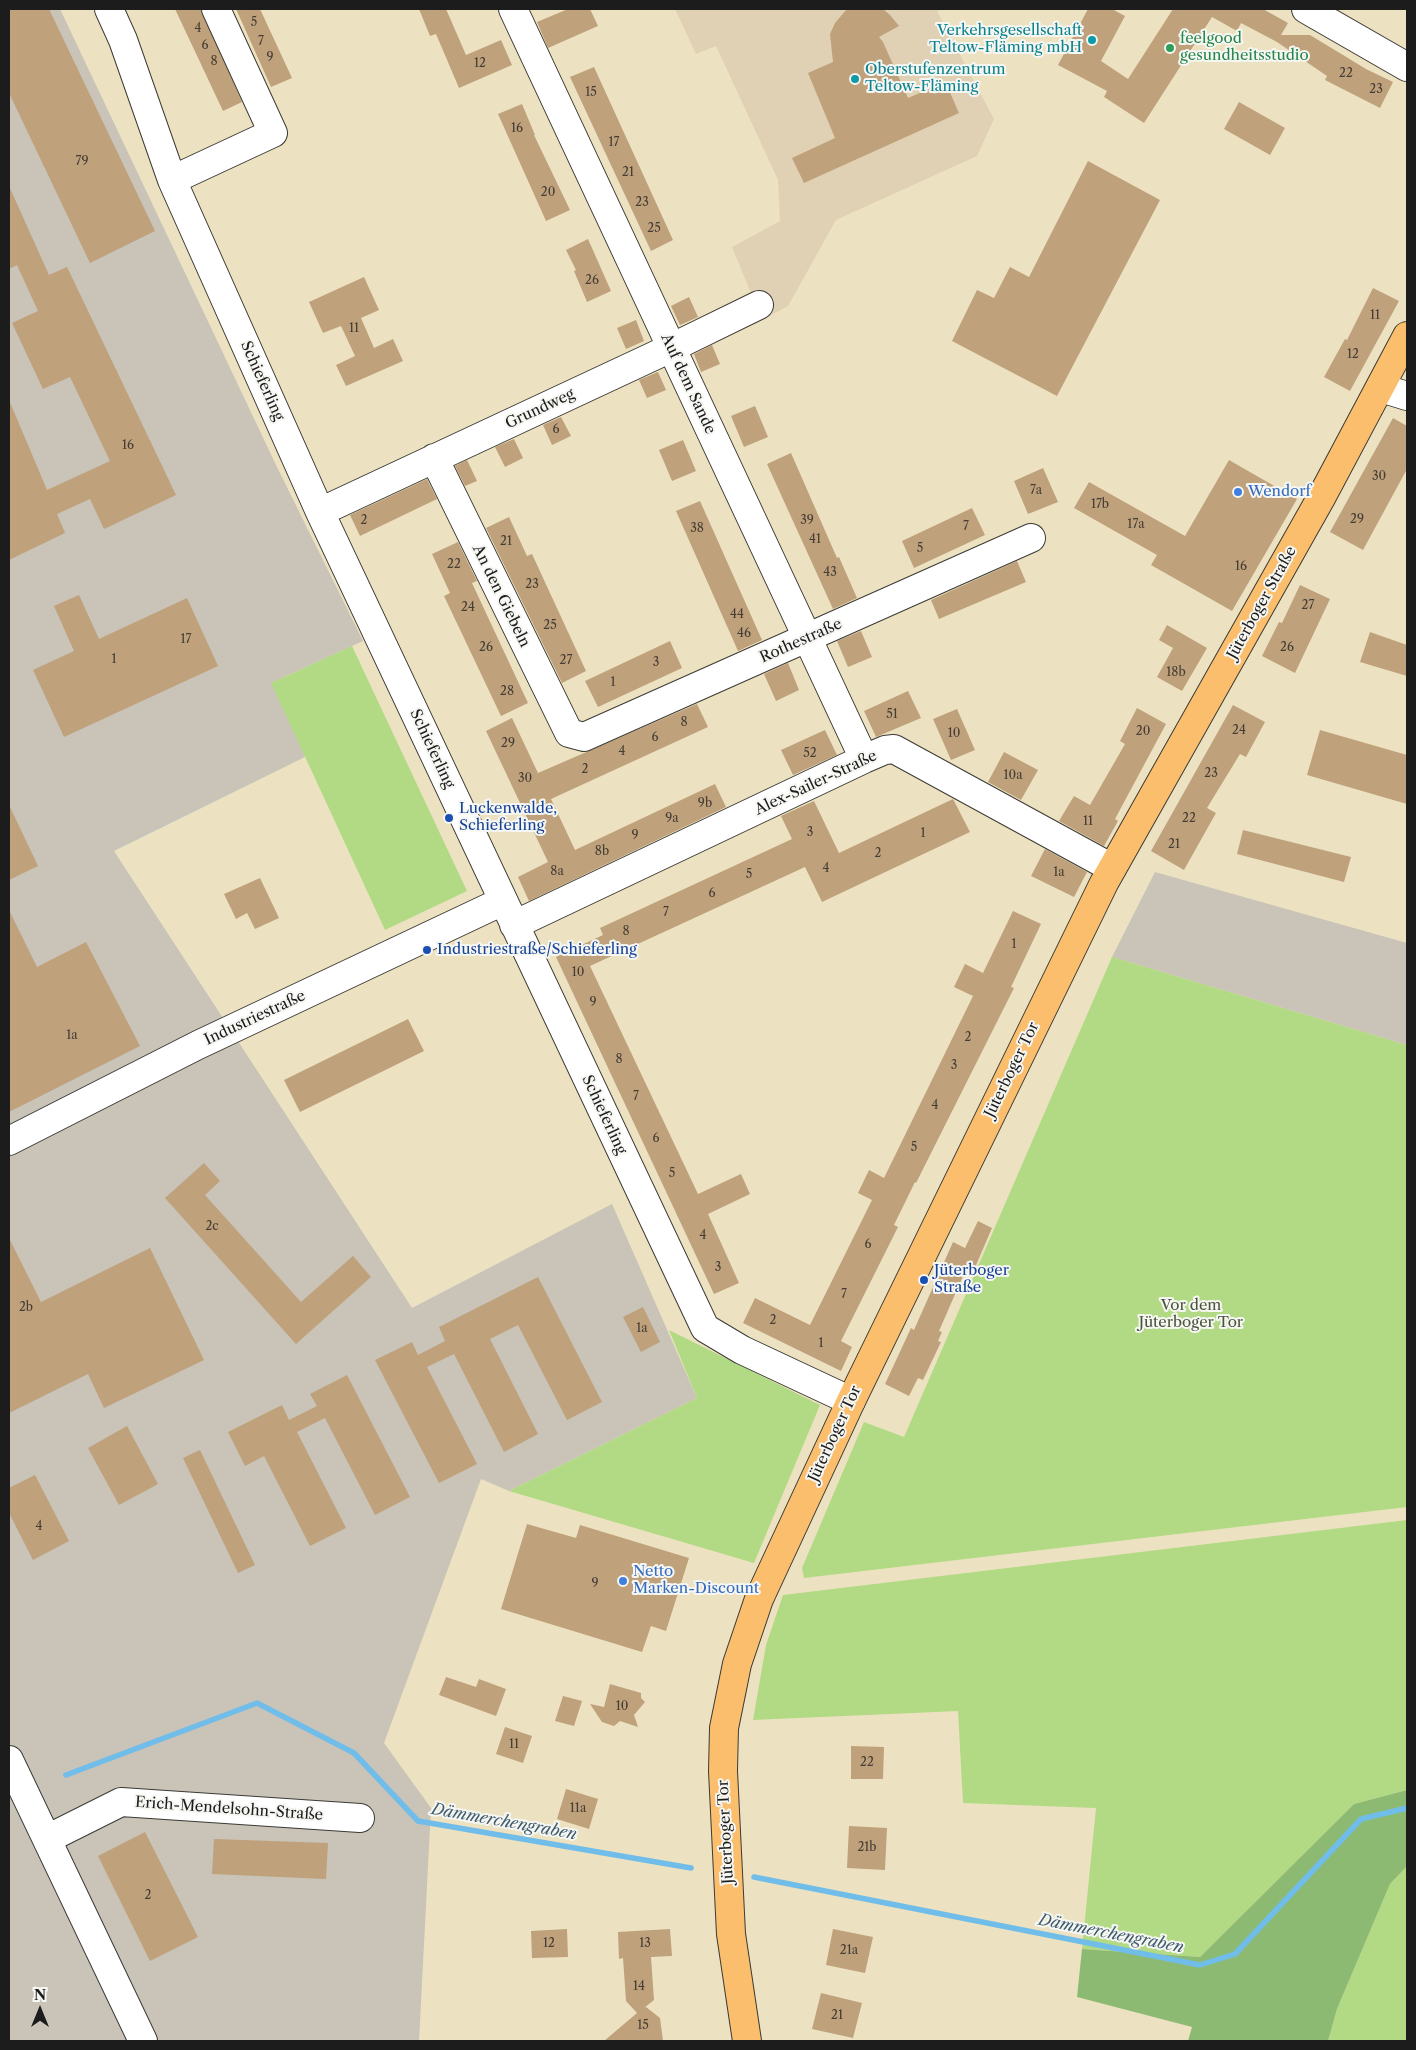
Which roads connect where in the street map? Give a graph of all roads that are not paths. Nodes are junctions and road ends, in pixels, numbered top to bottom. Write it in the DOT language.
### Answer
graph roads {
  1 [pos="109,9"];
  2 [pos="123,9"];
  3 [pos="216,9"];
  4 [pos="513,9"];
  5 [pos="1306,9"];
  6 [pos="124,40"];
  7 [pos="1407,67"];
  8 [pos="172,180"];
  9 [pos="760,305"];
  10 [pos="1407,336"];
  11 [pos="671,348"];
  12 [pos="1381,388"];
  13 [pos="1407,396"];
  14 [pos="434,458"];
  15 [pos="320,512"];
  16 [pos="1031,538"];
  17 [pos="808,638"];
  18 [pos="569,734"];
  19 [pos="864,759"];
  20 [pos="1112,868"];
  21 [pos="503,900"];
  22 [pos="514,925"];
  23 [pos="9,1141"];
  24 [pos="851,1401"];
  25 [pos="9,1760"];
  26 [pos="360,1818"];
  27 [pos="47,1839"];
  28 [pos="143,2041"];
  29 [pos="747,2041"];
  1 -- 6 [label="street, Schieferling"];
  2 -- 6 [label="street, Schieferling"];
  3 -- 8 [label="street"];
  4 -- 11 [label="street, Auf dem Sande"];
  5 -- 7 [label="street"];
  6 -- 8 [label="street, Schieferling"];
  8 -- 15 [label="street, Schieferling"];
  9 -- 11 [label="street, Grundweg"];
  10 -- 12 [label="main road, Jüterboger Straße"];
  11 -- 14 [label="street, Grundweg"];
  11 -- 17 [label="street, Auf dem Sande"];
  12 -- 13 [label="street"];
  12 -- 20 [label="main road, Jüterboger Straße"];
  14 -- 15 [label="street, Grundweg"];
  14 -- 18 [label="street, An den Giebeln"];
  15 -- 21 [label="street, Schieferling"];
  16 -- 17 [label="street, Rothestraße"];
  17 -- 18 [label="street, Rothestraße"];
  17 -- 19 [label="street, Auf dem Sande"];
  19 -- 20 [label="street, Alex-Sailer-Straße"];
  19 -- 22 [label="street, Alex-Sailer-Straße"];
  20 -- 24 [label="main road, Jüterboger Tor"];
  21 -- 22 [label="street, Schieferling"];
  21 -- 23 [label="street, Industriestraße"];
  22 -- 24 [label="street, Schieferling"];
  24 -- 29 [label="main road, Jüterboger Tor"];
  25 -- 27 [label="street"];
  26 -- 27 [label="street, Erich-Mendelsohn-Straße"];
  27 -- 28 [label="street"];
}
